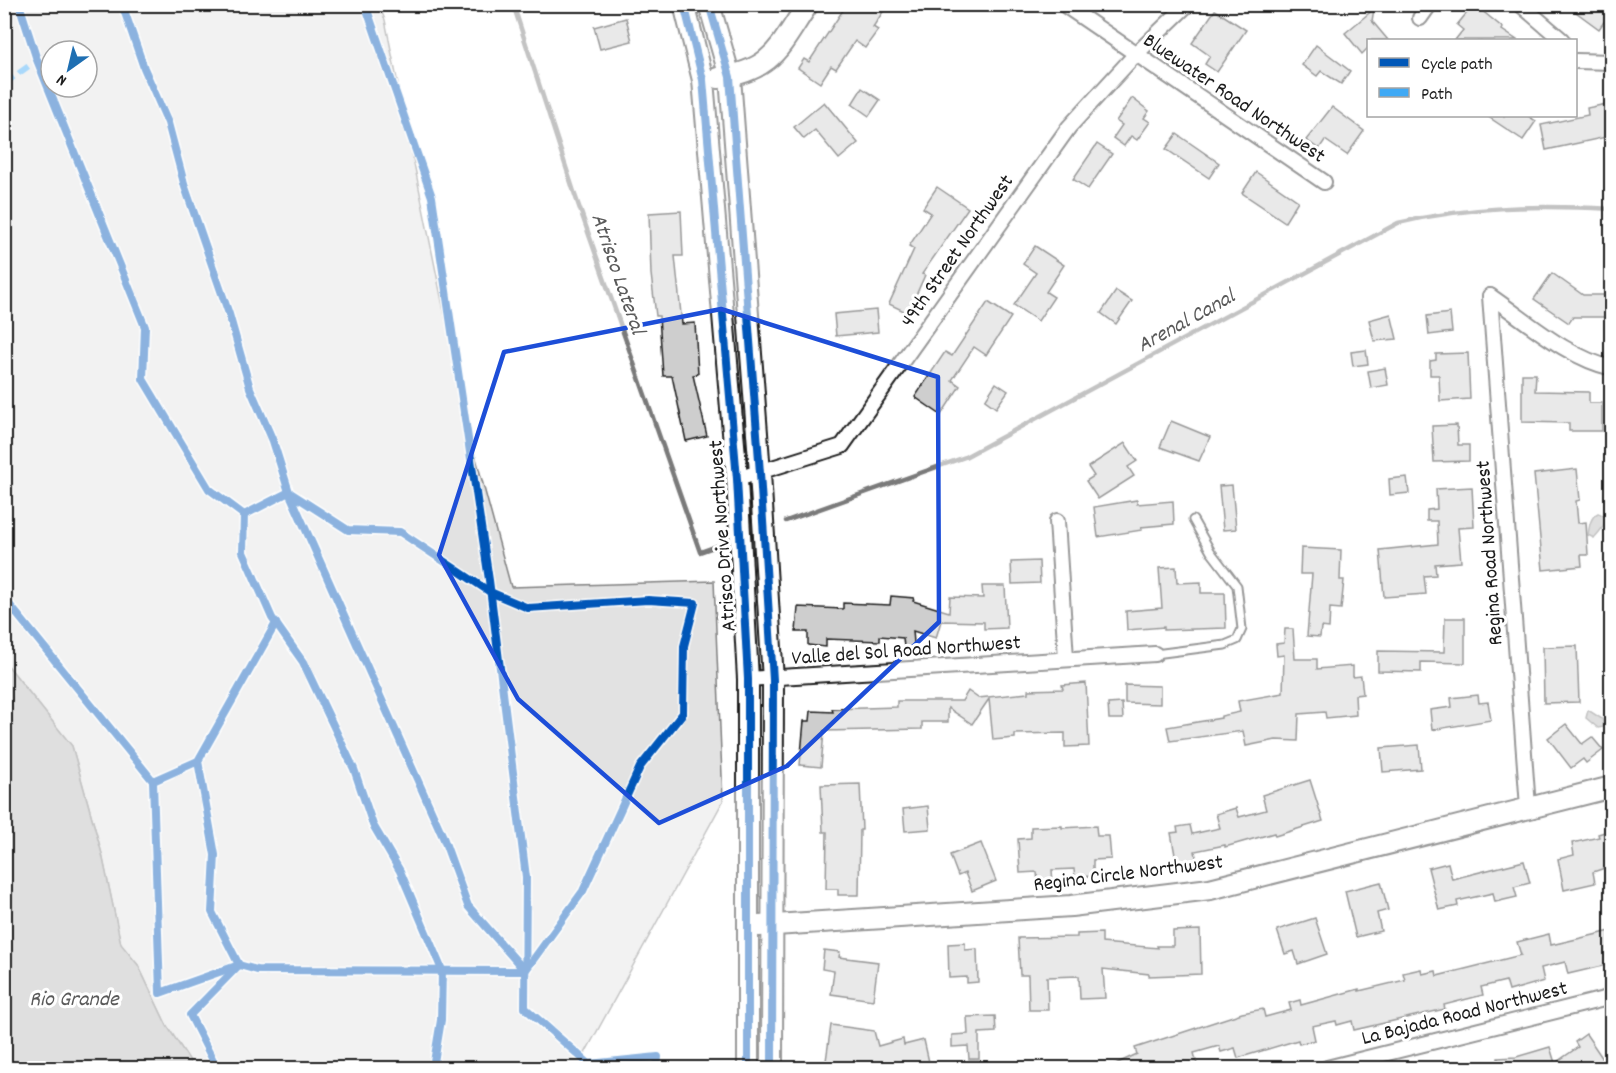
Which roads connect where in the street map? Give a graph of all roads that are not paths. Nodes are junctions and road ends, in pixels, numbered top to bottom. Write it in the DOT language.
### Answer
graph roads {
  1 [pos="684,4"];
  2 [pos="709,4"];
  3 [pos="808,4"];
  4 [pos="1063,4"];
  5 [pos="1188,4"];
  6 [pos="1430,4"];
  7 [pos="1520,4"];
  8 [pos="1420,18"];
  9 [pos="1561,39"];
  10 [pos="1135,55"];
  11 [pos="1577,61"];
  12 [pos="1611,62"];
  13 [pos="730,77"];
  14 [pos="703,80"];
  15 [pos="1324,182"];
  16 [pos="1611,368"];
  17 [pos="760,473"];
  18 [pos="737,479"];
  19 [pos="1193,520"];
  20 [pos="1057,521"];
  21 [pos="1155,654"];
  22 [pos="1066,658"];
  23 [pos="748,679"];
  24 [pos="773,680"];
  25 [pos="1611,787"];
  26 [pos="1528,807"];
  27 [pos="748,926"];
  28 [pos="773,927"];
  29 [pos="1611,997"];
  30 [pos="748,1068"];
  31 [pos="772,1068"];
  32 [pos="1327,1068"];
  1 -- 14 [label="main road, Atrisco Drive Northwest"];
  2 -- 13 [label="main road, Atrisco Drive Northwest"];
  3 -- 13 [label="main road"];
  4 -- 10 [label="street, Bluewater Road Northwest"];
  5 -- 10 [label="street, 49th Street Northwest"];
  6 -- 8 [label="street"];
  7 -- 9 [label="street"];
  10 -- 15 [label="street, Bluewater Road Northwest"];
  10 -- 17 [label="street, 49th Street Northwest"];
  11 -- 12 [label="street"];
  13 -- 14 [label="main road"];
  13 -- 17 [label="main road, Atrisco Drive Northwest"];
  14 -- 18 [label="main road, Atrisco Drive Northwest"];
  16 -- 26 [label="street, Regina Road Northwest"];
  17 -- 18 [label="street, 49th Street Northwest"];
  17 -- 24 [label="main road, Atrisco Drive Northwest"];
  18 -- 23 [label="main road, Atrisco Drive Northwest"];
  19 -- 21 [label="lane"];
  20 -- 22 [label="street"];
  21 -- 22 [label="street, Valle del Sol Road Northwest"];
  22 -- 24 [label="street, Valle del Sol Road Northwest"];
  23 -- 24 [label="street, Valle del Sol Road Northwest"];
  23 -- 27 [label="main road, Atrisco Drive Northwest"];
  24 -- 28 [label="main road, Atrisco Drive Northwest"];
  25 -- 26 [label="main road, Regina Circle Northwest"];
  26 -- 28 [label="main road, Regina Circle Northwest"];
  27 -- 28 [label="main road, Regina Circle Northwest"];
  27 -- 30 [label="main road, Atrisco Drive Northwest"];
  28 -- 31 [label="main road, Atrisco Drive Northwest"];
  29 -- 32 [label="street, La Bajada Road Northwest"];
}
